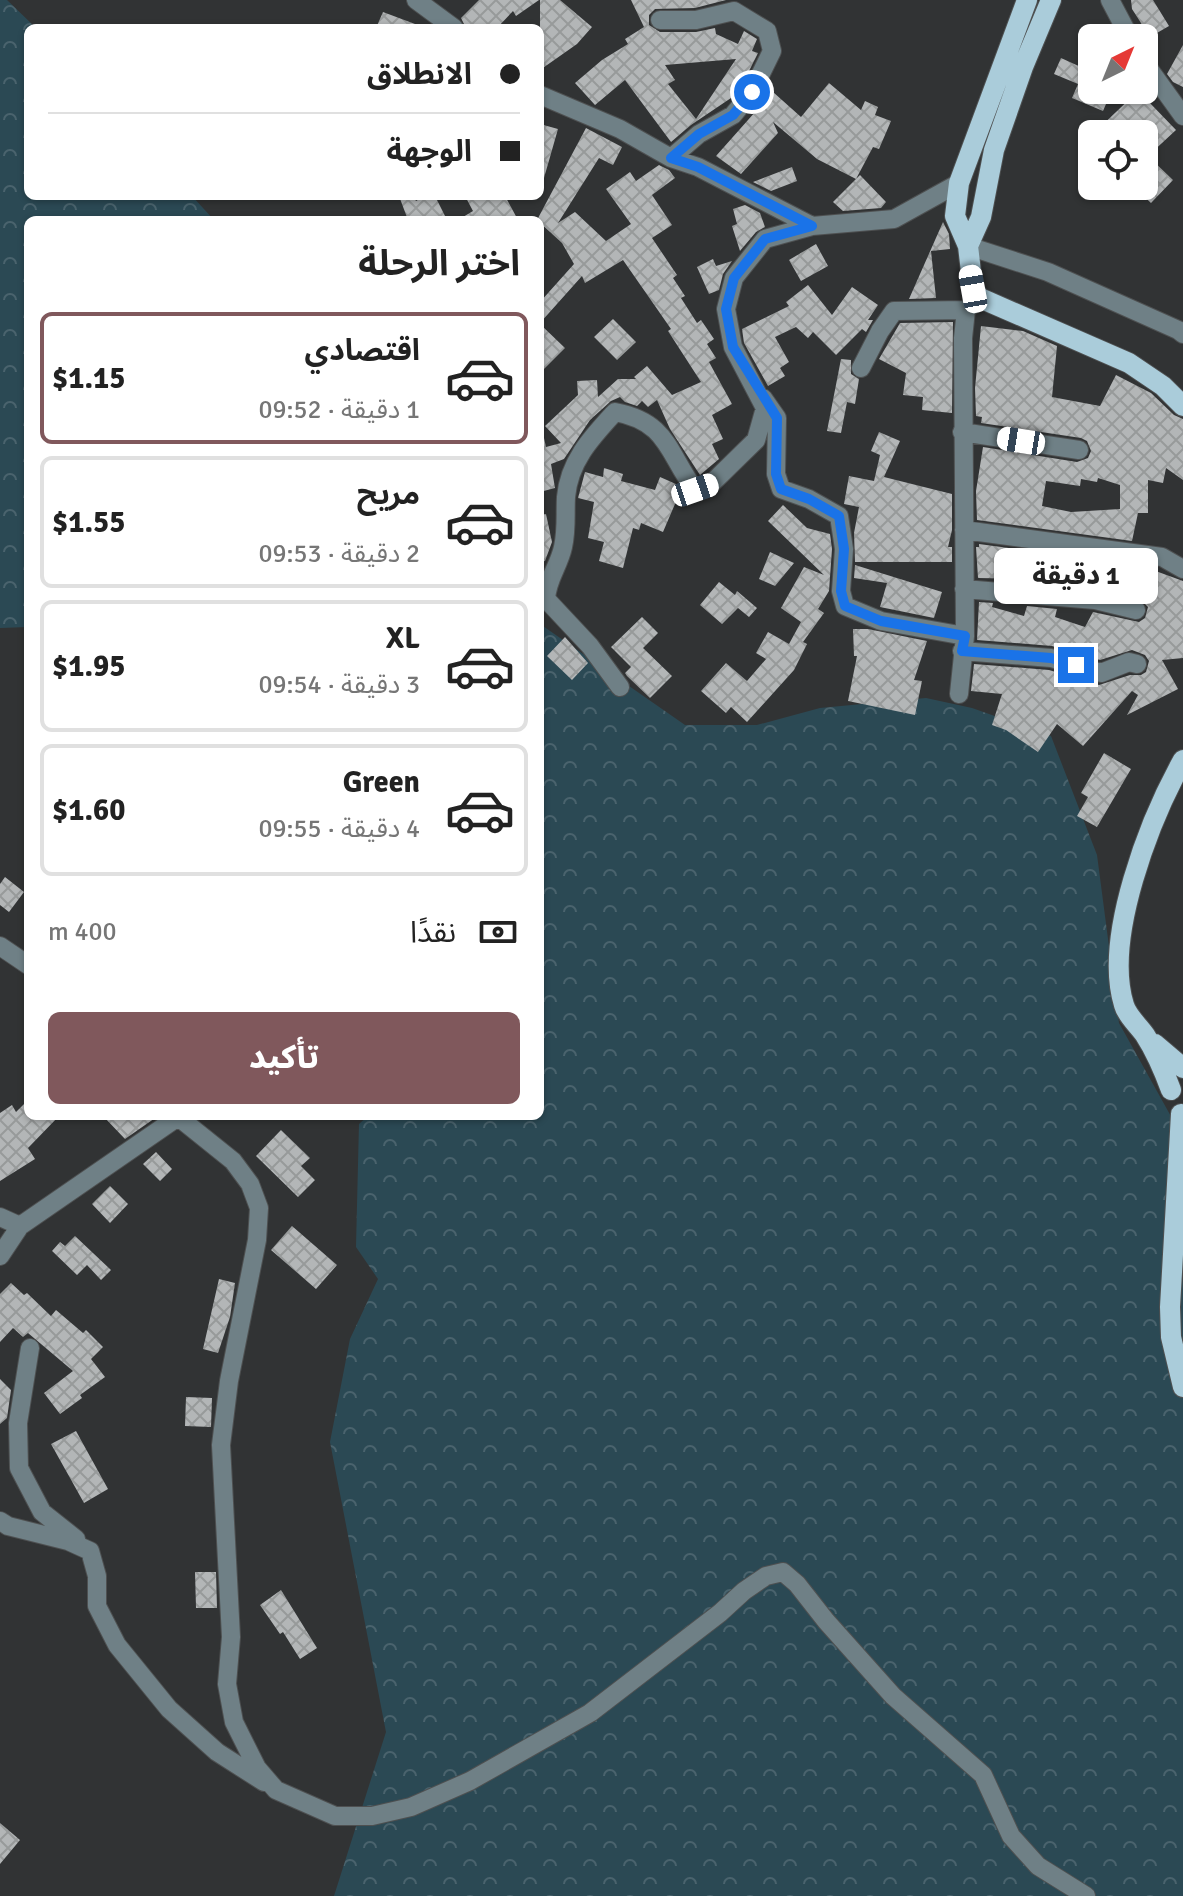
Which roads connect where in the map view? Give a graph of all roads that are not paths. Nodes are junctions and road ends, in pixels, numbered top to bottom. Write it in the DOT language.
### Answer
graph roads {
  1 [pos="416,0"];
  2 [pos="1027,0"];
  3 [pos="1051,0"];
  4 [pos="1110,0"];
  5 [pos="660,20"];
  6 [pos="449,24"];
  7 [pos="1123,24"];
  8 [pos="1158,81"];
  9 [pos="544,97"];
  10 [pos="1183,116"];
  11 [pos="671,158"];
  12 [pos="959,183"];
  13 [pos="812,226"];
  14 [pos="968,246"];
  15 [pos="973,304"];
  16 [pos="1183,334"];
  17 [pos="861,368"];
  18 [pos="759,393"];
  19 [pos="1183,406"];
  20 [pos="962,432"];
  21 [pos="1079,450"];
  22 [pos="964,530"];
  23 [pos="1183,569"];
  24 [pos="964,589"];
  25 [pos="1136,610"];
  26 [pos="964,644"];
  27 [pos="1137,664"];
  28 [pos="620,687"];
  29 [pos="959,694"];
  30 [pos="1183,760"];
  31 [pos="0,946"];
  32 [pos="24,962"];
  33 [pos="1144,1033"];
  34 [pos="1183,1068"];
  35 [pos="1177,1083"];
  36 [pos="1182,1115"];
  37 [pos="173,1120"];
  38 [pos="181,1120"];
  39 [pos="0,1217"];
  40 [pos="20,1226"];
  41 [pos="0,1256"];
  42 [pos="30,1348"];
  43 [pos="1183,1387"];
  44 [pos="0,1521"];
  45 [pos="90,1551"];
  46 [pos="276,1790"];
  47 [pos="1086,1896"];
  1 -- 6 [label="street"];
  2 -- 12 [label="main road"];
  3 -- 14 [label="main road"];
  4 -- 7 [label="street"];
  5 -- 11 [label="street"];
  8 -- 10 [label="street"];
  9 -- 11 [label="street"];
  11 -- 13 [label="street"];
  12 -- 13 [label="street"];
  12 -- 14 [label="main road"];
  13 -- 18 [label="street"];
  14 -- 15 [label="main road"];
  14 -- 16 [label="street"];
  15 -- 17 [label="street"];
  15 -- 19 [label="main road"];
  15 -- 20 [label="street"];
  18 -- 26 [label="street"];
  18 -- 28 [label="street"];
  20 -- 21 [label="street"];
  20 -- 22 [label="street"];
  22 -- 23 [label="street"];
  22 -- 24 [label="street"];
  24 -- 25 [label="street"];
  24 -- 26 [label="street"];
  26 -- 27 [label="street"];
  26 -- 29 [label="street"];
  30 -- 33 [label="main road"];
  31 -- 32 [label="street"];
  33 -- 34 [label="main road"];
  33 -- 35 [label="main road"];
  35 -- 36 [label="main road"];
  36 -- 43 [label="main road"];
  37 -- 40 [label="street"];
  38 -- 46 [label="street"];
  39 -- 40 [label="street"];
  40 -- 41 [label="street"];
  42 -- 45 [label="street"];
  44 -- 45 [label="street"];
  45 -- 46 [label="street"];
  46 -- 47 [label="street"];
}
